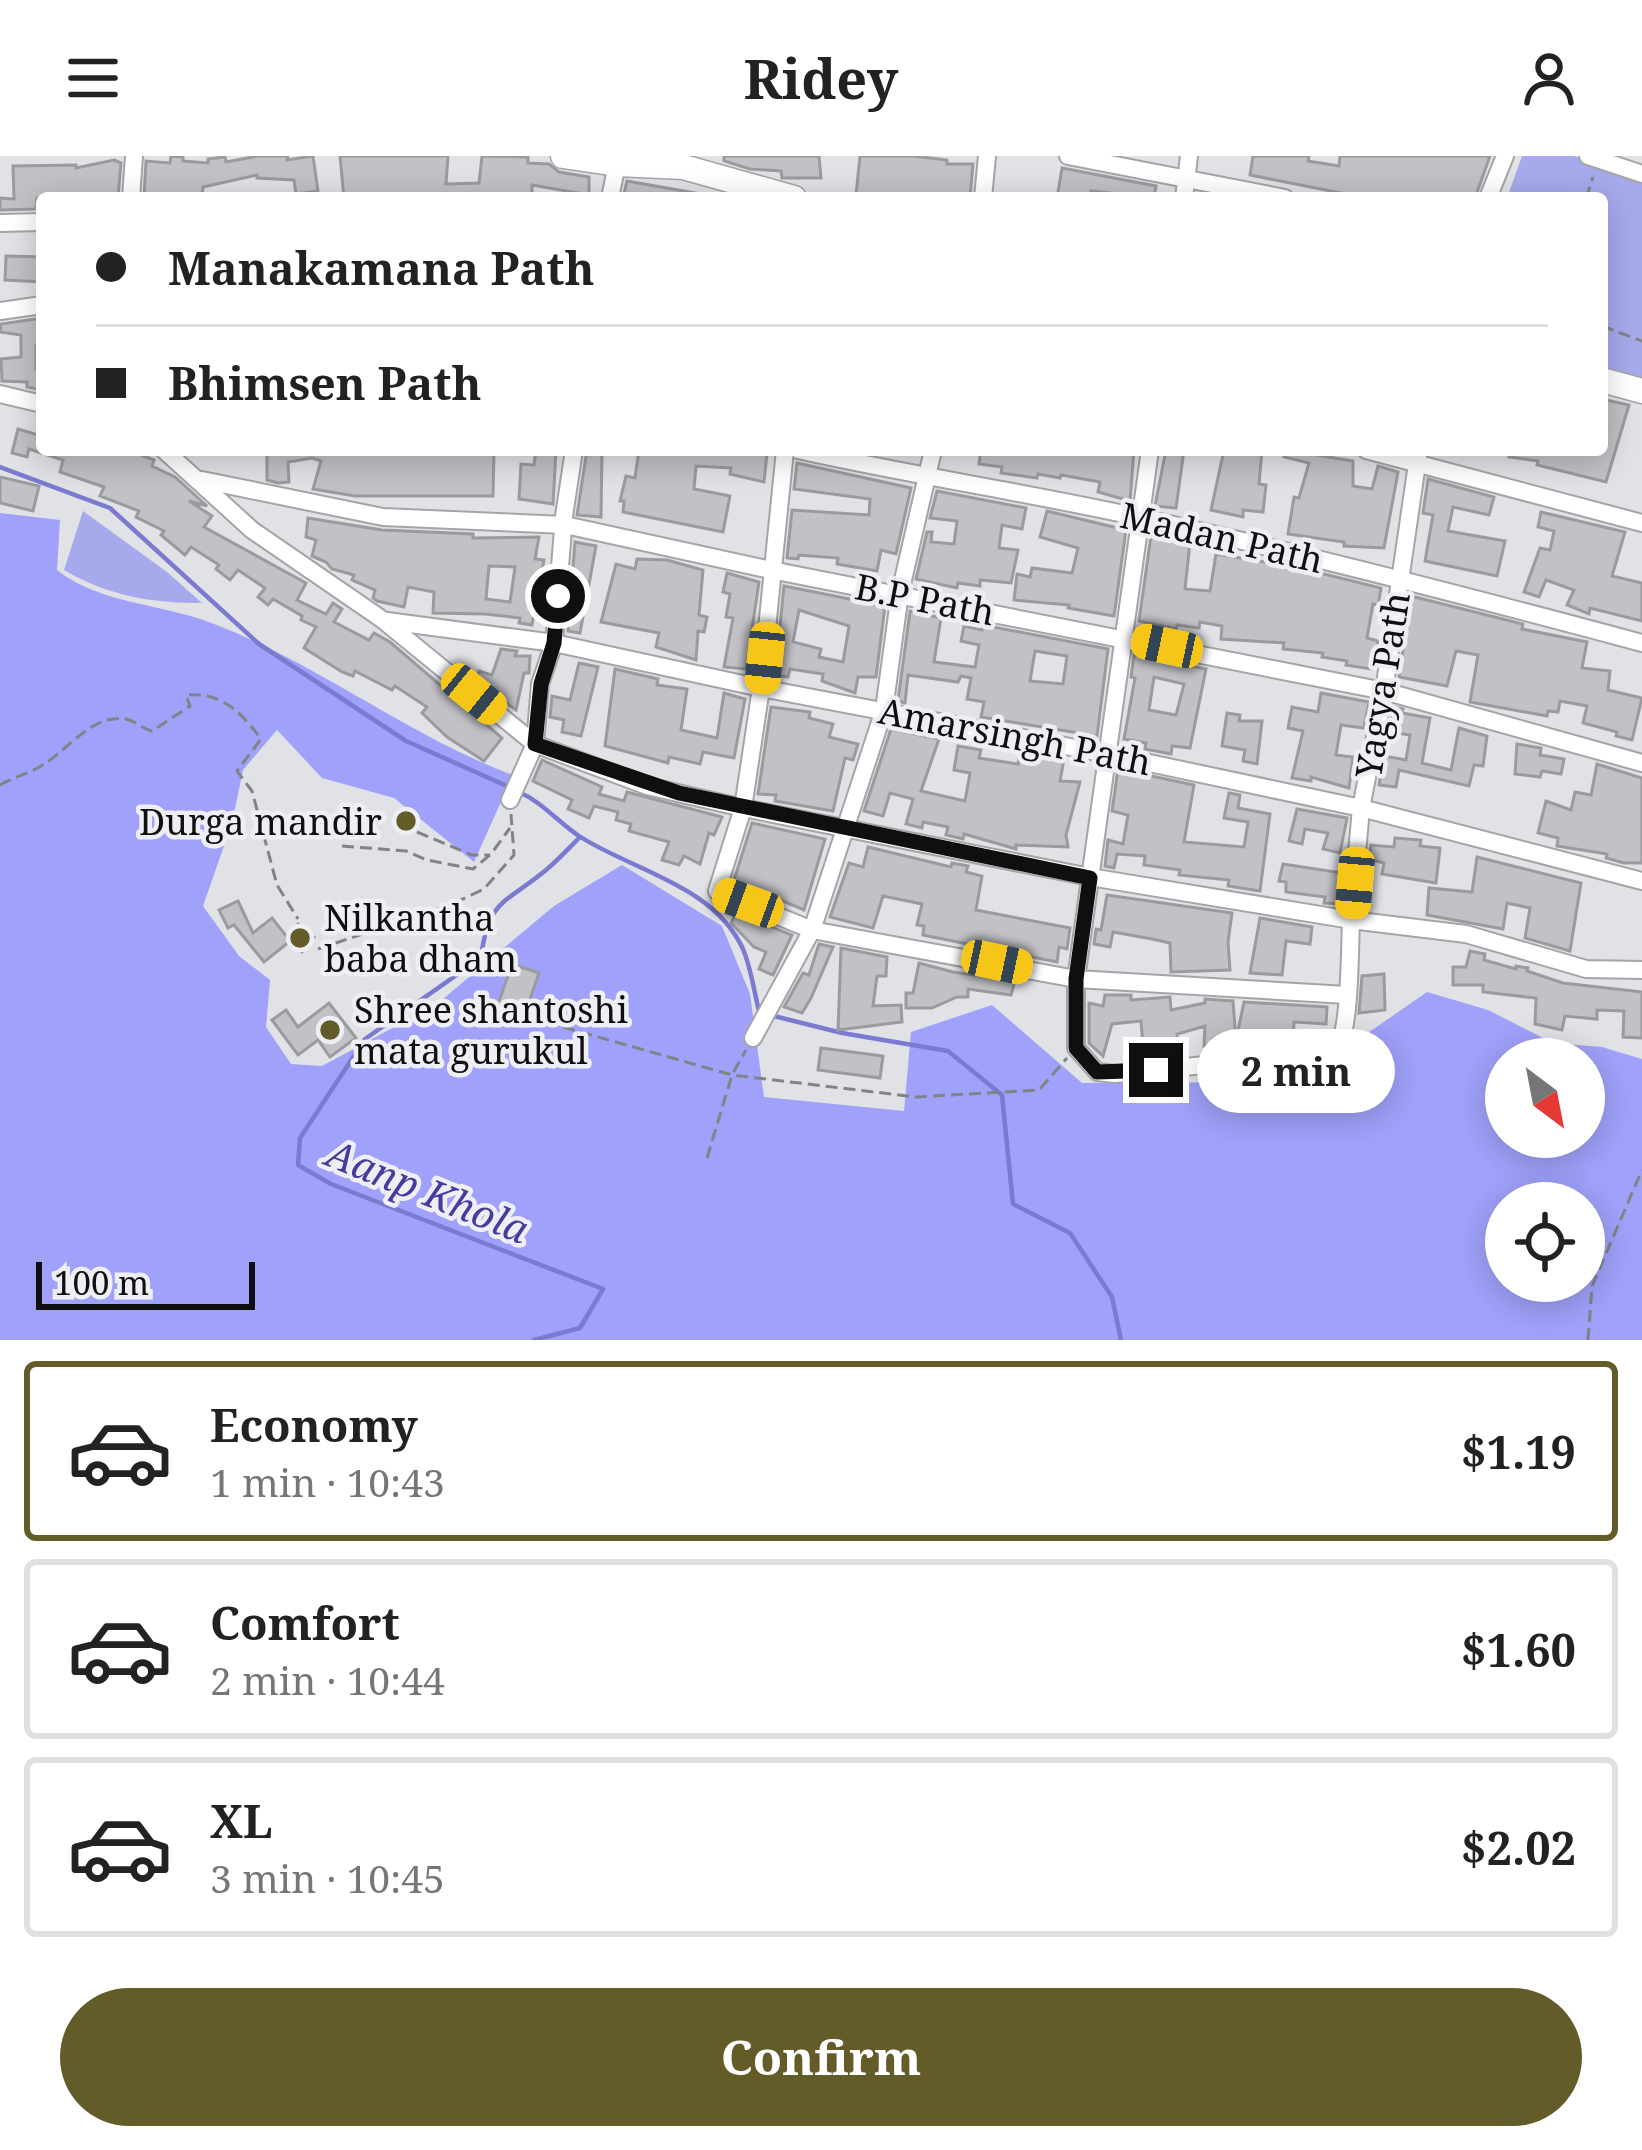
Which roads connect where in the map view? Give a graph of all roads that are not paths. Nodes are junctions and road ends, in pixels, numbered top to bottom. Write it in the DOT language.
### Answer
graph roads {
  1 [pos="134,156"];
  2 [pos="563,156"];
  3 [pos="987,156"];
  4 [pos="1068,156"];
  5 [pos="1190,156"];
  6 [pos="1505,156"];
  7 [pos="1588,156"];
  8 [pos="694,162"];
  9 [pos="616,164"];
  10 [pos="1642,174"];
  11 [pos="1186,178"];
  12 [pos="131,192"];
  13 [pos="611,192"];
  14 [pos="777,192"];
  15 [pos="984,192"];
  16 [pos="1185,192"];
  17 [pos="1255,192"];
  18 [pos="1490,192"];
  19 [pos="36,222"];
  20 [pos="0,223"];
  21 [pos="36,306"];
  22 [pos="0,311"];
  23 [pos="1608,382"];
  24 [pos="1642,391"];
  25 [pos="0,394"];
  26 [pos="36,403"];
  27 [pos="173,456"];
  28 [pos="573,456"];
  29 [pos="784,456"];
  30 [pos="824,456"];
  31 [pos="932,456"];
  32 [pos="1149,456"];
  33 [pos="1418,456"];
  34 [pos="1421,456"];
  35 [pos="926,479"];
  36 [pos="201,480"];
  37 [pos="1141,518"];
  38 [pos="1642,523"];
  39 [pos="565,525"];
  40 [pos="771,570"];
  41 [pos="1399,578"];
  42 [pos="900,593"];
  43 [pos="383,620"];
  44 [pos="1124,637"];
  45 [pos="554,643"];
  46 [pos="1642,644"];
  47 [pos="761,688"];
  48 [pos="1384,691"];
  49 [pos="884,710"];
  50 [pos="535,744"];
  51 [pos="1108,754"];
  52 [pos="1642,763"];
  53 [pos="510,800"];
  54 [pos="742,808"];
  55 [pos="1361,808"];
  56 [pos="846,829"];
  57 [pos="1090,878"];
  58 [pos="1642,881"];
  59 [pos="1352,920"];
  60 [pos="812,930"];
  61 [pos="1642,970"];
  62 [pos="1076,979"];
  63 [pos="1347,995"];
  64 [pos="753,1038"];
  1 -- 12 [label="street"];
  2 -- 9 [label="street"];
  3 -- 15 [label="street"];
  4 -- 11 [label="street"];
  5 -- 11 [label="street"];
  6 -- 18 [label="street"];
  7 -- 10 [label="street"];
  8 -- 9 [label="street"];
  8 -- 14 [label="street"];
  9 -- 13 [label="street"];
  11 -- 16 [label="street"];
  11 -- 17 [label="street"];
  19 -- 20 [label="street"];
  21 -- 22 [label="street"];
  23 -- 24 [label="street"];
  25 -- 26 [label="street"];
  27 -- 36 [label="street"];
  28 -- 39 [label="street"];
  29 -- 40 [label="street"];
  30 -- 35 [label="street, Madan Path"];
  31 -- 35 [label="street"];
  32 -- 37 [label="street"];
  33 -- 41 [label="street, Yagya Path"];
  34 -- 38 [label="street"];
  35 -- 37 [label="street, Madan Path"];
  35 -- 42 [label="street"];
  36 -- 39 [label="street, B.P Path"];
  36 -- 43 [label="street"];
  37 -- 41 [label="street, Madan Path"];
  37 -- 44 [label="street"];
  39 -- 40 [label="street, B.P Path"];
  39 -- 45 [label="street"];
  40 -- 42 [label="street, B.P Path"];
  40 -- 47 [label="street"];
  41 -- 46 [label="street, Madan Path"];
  41 -- 48 [label="street, Yagya Path"];
  42 -- 44 [label="street, B.P Path"];
  42 -- 49 [label="street"];
  43 -- 45 [label="street, Amarsingh Path"];
  43 -- 50 [label="street"];
  44 -- 48 [label="street, B.P Path"];
  44 -- 51 [label="street"];
  45 -- 47 [label="street, Amarsingh Path"];
  45 -- 50 [label="street"];
  47 -- 49 [label="street, Amarsingh Path"];
  47 -- 54 [label="street"];
  48 -- 52 [label="street, B.P Path"];
  48 -- 55 [label="street, Yagya Path"];
  49 -- 51 [label="street, Amarsingh Path"];
  49 -- 56 [label="street"];
  50 -- 53 [label="street"];
  50 -- 54 [label="street"];
  51 -- 55 [label="street, Amarsingh Path"];
  51 -- 57 [label="street"];
  54 -- 56 [label="street"];
  54 -- 60 [label="street"];
  55 -- 58 [label="street, Amarsingh Path"];
  55 -- 59 [label="street, Yagya Path"];
  56 -- 57 [label="street"];
  56 -- 60 [label="street"];
  57 -- 59 [label="street"];
  57 -- 62 [label="street"];
  59 -- 61 [label="street"];
  59 -- 63 [label="street, Yagya Path"];
  60 -- 62 [label="street"];
  60 -- 64 [label="street"];
  62 -- 63 [label="street"];
  62 -- 63 [label="street, Yagya Path"];
}
